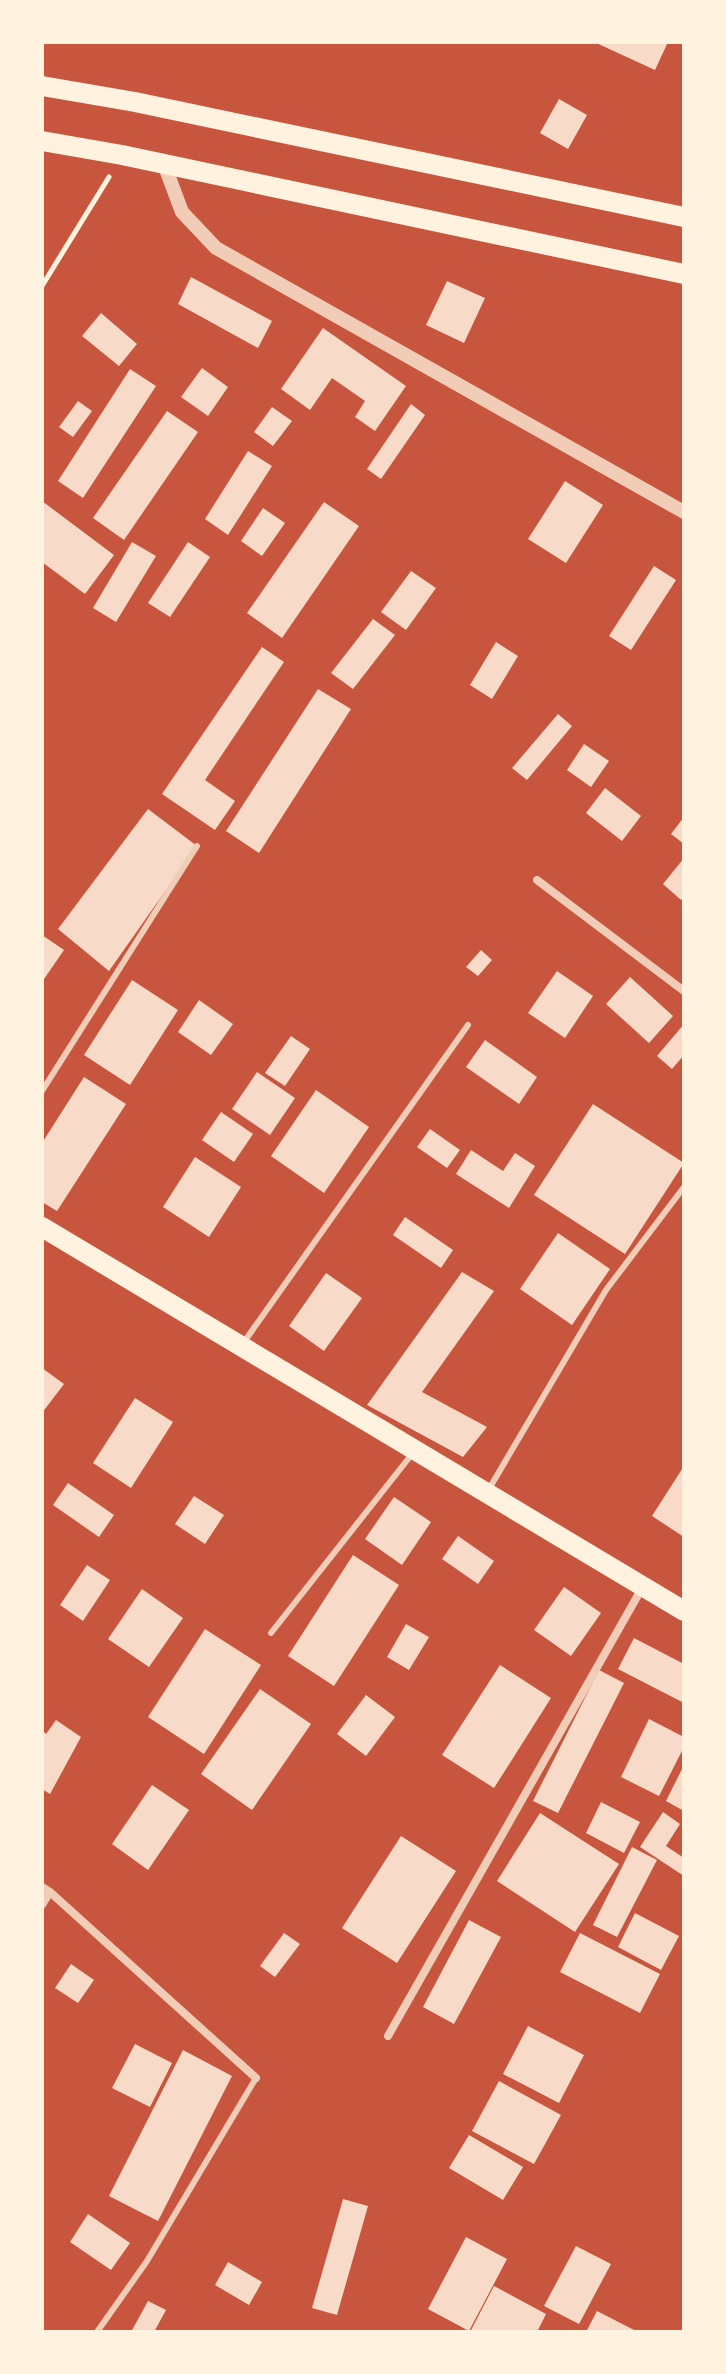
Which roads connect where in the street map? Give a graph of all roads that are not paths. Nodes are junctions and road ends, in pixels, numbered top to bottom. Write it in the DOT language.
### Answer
graph roads {
  1 [pos="42,86"];
  2 [pos="42,141"];
  3 [pos="164,164"];
  4 [pos="684,217"];
  5 [pos="684,274"];
  6 [pos="684,512"];
  7 [pos="197,846"];
  8 [pos="537,880"];
  9 [pos="684,991"];
  10 [pos="468,1025"];
  11 [pos="42,1091"];
  12 [pos="684,1187"];
  13 [pos="42,1227"];
  14 [pos="241,1346"];
  15 [pos="415,1451"];
  16 [pos="486,1494"];
  17 [pos="642,1587"];
  18 [pos="684,1611"];
  19 [pos="271,1633"];
  20 [pos="46,1889"];
  21 [pos="42,1905"];
  22 [pos="388,2036"];
  23 [pos="256,2078"];
  24 [pos="97,2332"];
  1 -- 4 [label="main road"];
  2 -- 3 [label="main road"];
  3 -- 5 [label="main road"];
  3 -- 6 [label="street"];
  7 -- 11 [label="lane"];
  8 -- 9 [label="street"];
  10 -- 14 [label="lane"];
  12 -- 16 [label="lane"];
  13 -- 14 [label="main road"];
  14 -- 15 [label="main road"];
  15 -- 16 [label="main road"];
  15 -- 19 [label="lane"];
  16 -- 17 [label="main road"];
  17 -- 18 [label="main road"];
  17 -- 22 [label="street"];
  20 -- 21 [label="street"];
  20 -- 23 [label="street"];
  23 -- 24 [label="lane"];
}
